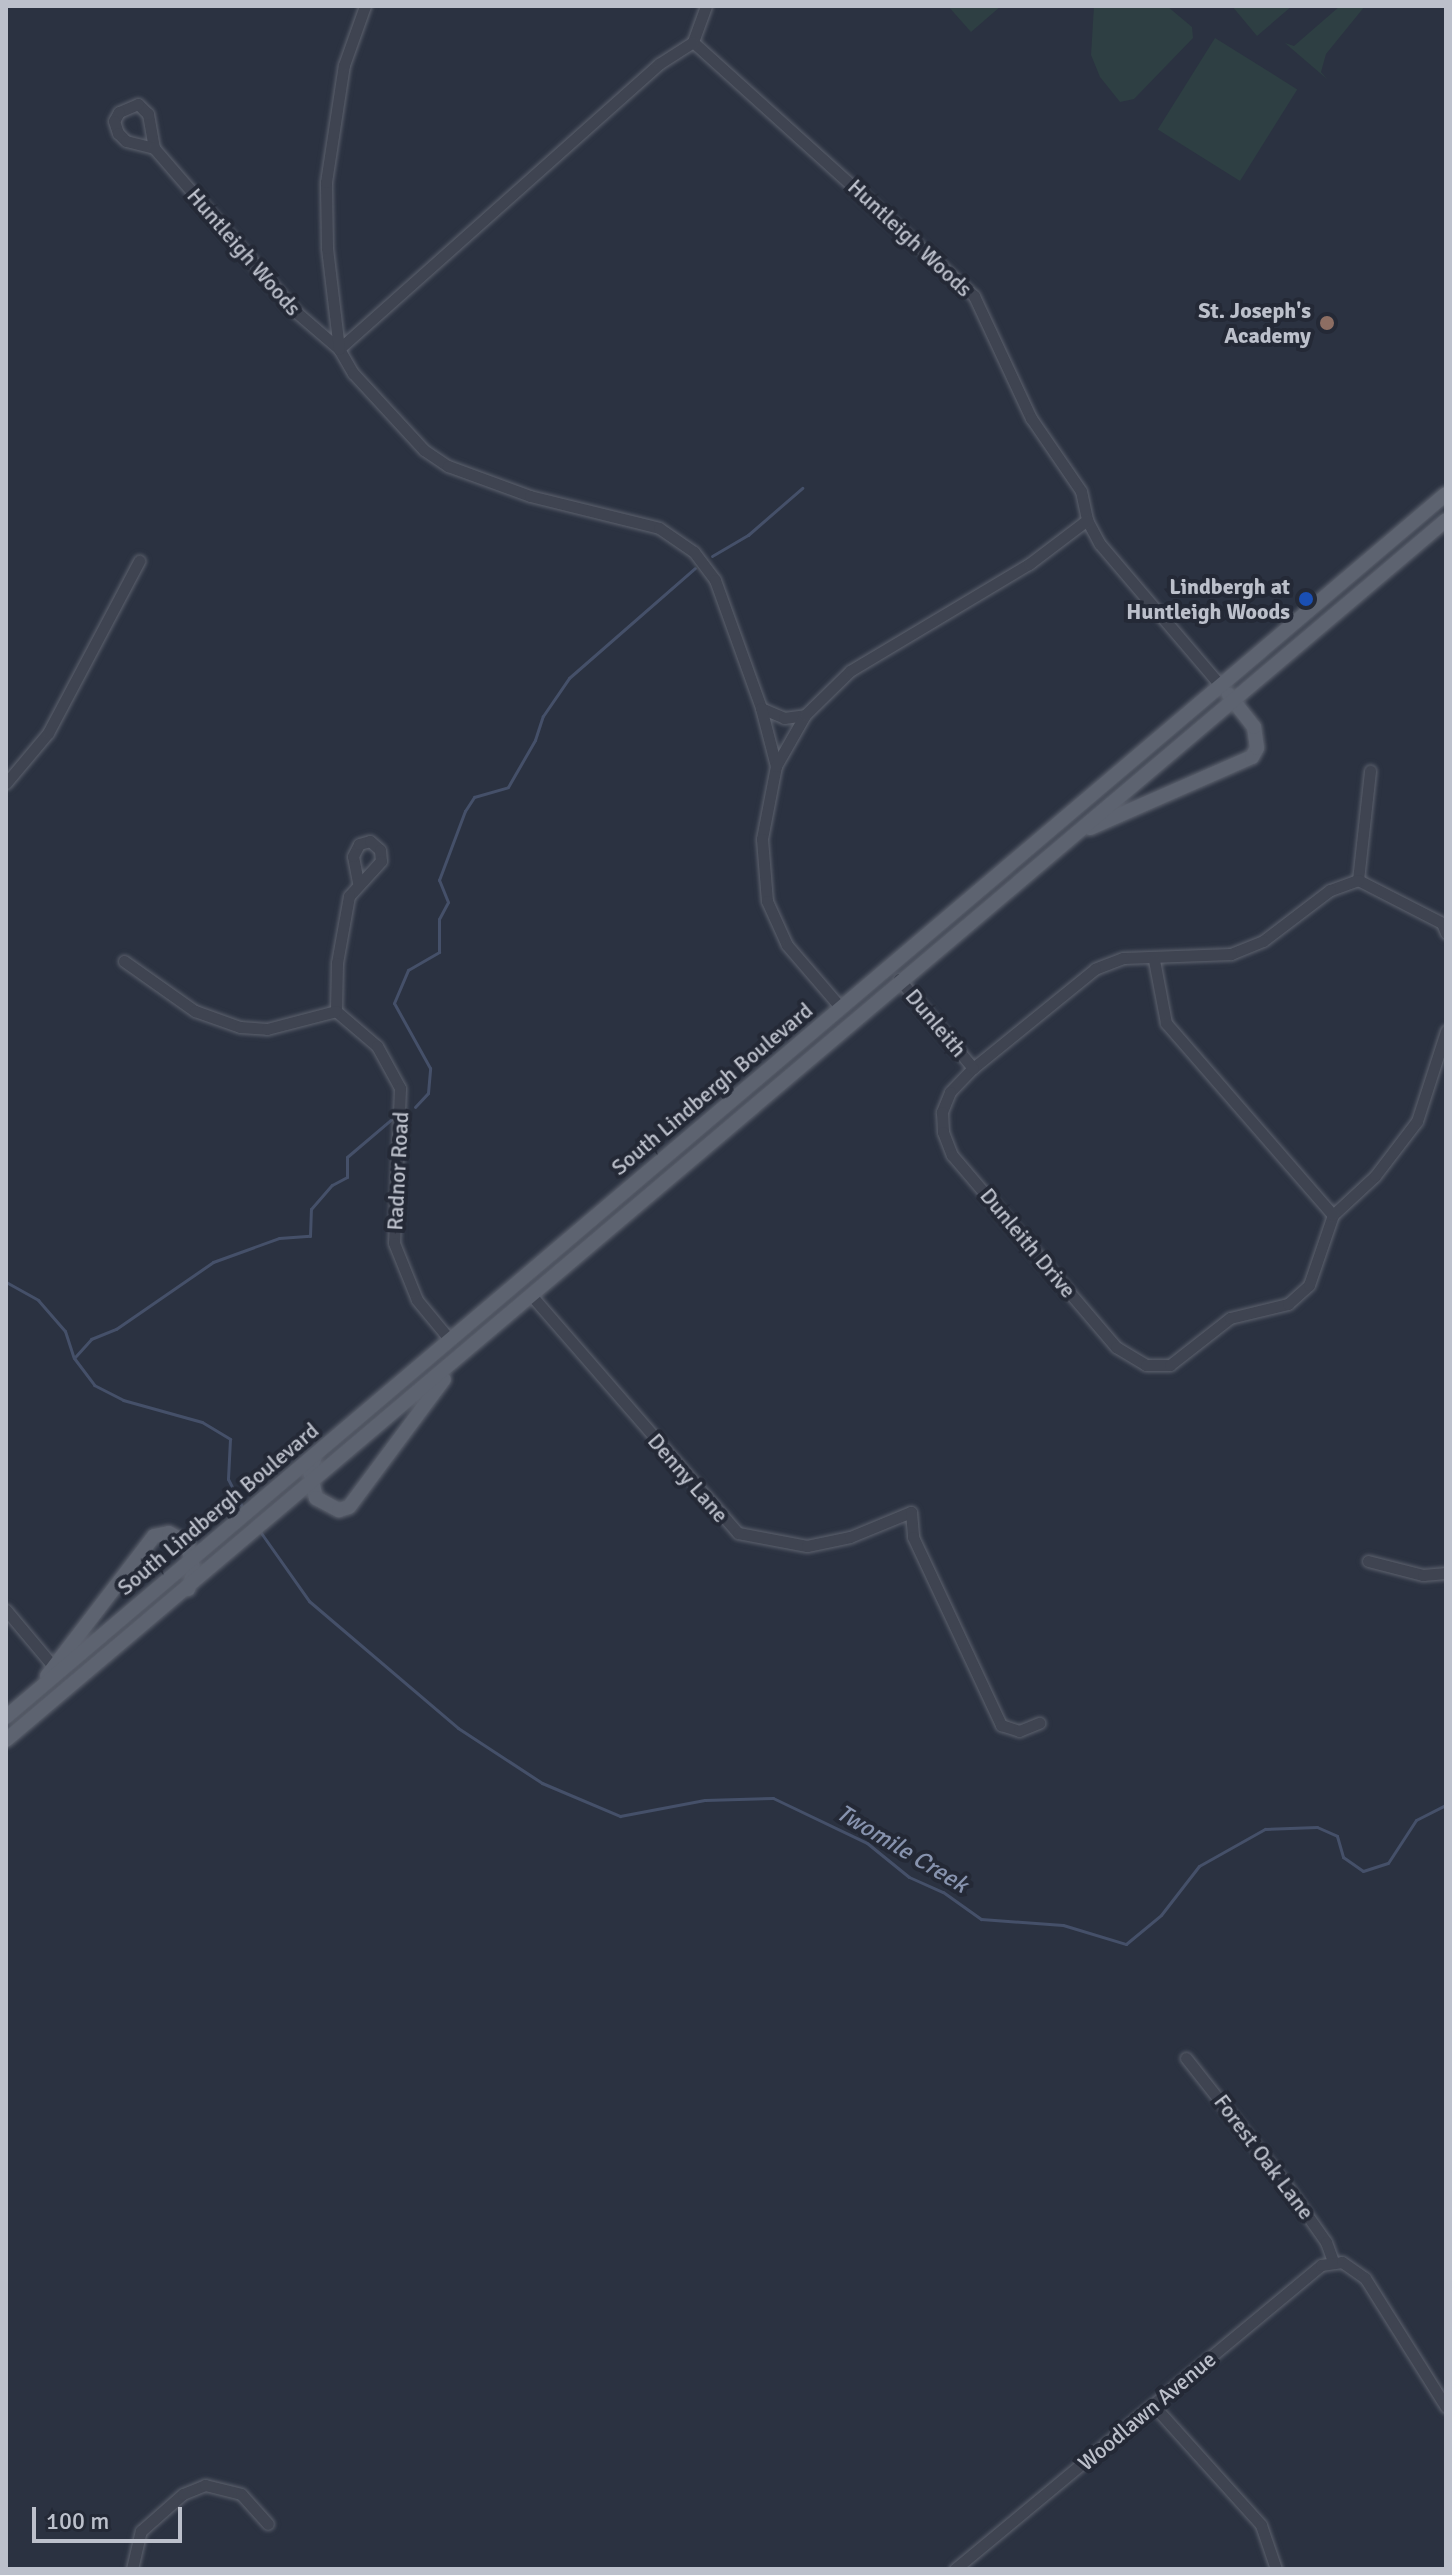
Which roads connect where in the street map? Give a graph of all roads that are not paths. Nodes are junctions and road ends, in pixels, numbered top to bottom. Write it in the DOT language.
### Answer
graph roads {
  1 [pos="365,6"];
  2 [pos="706,6"];
  3 [pos="693,42"];
  4 [pos="154,148"];
  5 [pos="339,349"];
  6 [pos="1446,494"];
  7 [pos="1087,520"];
  8 [pos="1446,520"];
  9 [pos="139,561"];
  10 [pos="1220,685"];
  11 [pos="1233,700"];
  12 [pos="761,708"];
  13 [pos="805,715"];
  14 [pos="776,766"];
  15 [pos="1370,771"];
  16 [pos="6,783"];
  17 [pos="1068,839"];
  18 [pos="1358,880"];
  19 [pos="358,882"];
  20 [pos="1446,933"];
  21 [pos="1154,960"];
  22 [pos="124,961"];
  23 [pos="899,979"];
  24 [pos="841,1008"];
  25 [pos="336,1011"];
  26 [pos="1446,1031"];
  27 [pos="973,1068"];
  28 [pos="1333,1215"];
  29 [pos="531,1295"];
  30 [pos="450,1340"];
  31 [pos="458,1359"];
  32 [pos="315,1456"];
  33 [pos="310,1485"];
  34 [pos="193,1559"];
  35 [pos="1368,1561"];
  36 [pos="1446,1573"];
  37 [pos="188,1589"];
  38 [pos="6,1610"];
  39 [pos="53,1666"];
  40 [pos="38,1690"];
  41 [pos="6,1717"];
  42 [pos="1039,1723"];
  43 [pos="6,1740"];
  44 [pos="1186,2058"];
  45 [pos="1338,2262"];
  46 [pos="1154,2406"];
  47 [pos="1446,2407"];
  48 [pos="268,2524"];
  49 [pos="132,2569"];
  50 [pos="955,2569"];
  51 [pos="1276,2569"];
  1 -- 5 [label="street, Huntleigh Woods"];
  2 -- 3 [label="street"];
  3 -- 5 [label="street"];
  3 -- 7 [label="street, Huntleigh Woods"];
  4 -- 5 [label="street, Huntleigh Woods"];
  5 -- 12 [label="street, Huntleigh Woods"];
  6 -- 10 [label="main road, South Lindbergh Boulevard"];
  7 -- 10 [label="street, Huntleigh Woods"];
  7 -- 13 [label="street, Huntleigh Woods"];
  8 -- 11 [label="main road, South Lindbergh Boulevard"];
  9 -- 16 [label="street"];
  10 -- 11 [label="main road"];
  10 -- 24 [label="main road, South Lindbergh Boulevard"];
  11 -- 17 [label="main road, South Lindbergh Boulevard"];
  11 -- 17 [label="main road"];
  12 -- 13 [label="street"];
  12 -- 14 [label="street, Huntleigh Woods"];
  13 -- 14 [label="street, Huntleigh Woods"];
  14 -- 24 [label="street, Huntleigh Woods"];
  15 -- 18 [label="street"];
  17 -- 23 [label="main road, South Lindbergh Boulevard"];
  18 -- 20 [label="street"];
  18 -- 21 [label="street, Dunleith Drive"];
  19 -- 25 [label="street"];
  21 -- 27 [label="street, Dunleith Drive"];
  21 -- 28 [label="street"];
  22 -- 25 [label="street"];
  23 -- 27 [label="street, Dunleith"];
  23 -- 29 [label="main road, South Lindbergh Boulevard"];
  24 -- 30 [label="main road, South Lindbergh Boulevard"];
  25 -- 30 [label="street, Radnor Road"];
  26 -- 28 [label="street, Dunleith Drive"];
  27 -- 28 [label="street, Dunleith Drive"];
  29 -- 31 [label="main road, South Lindbergh Boulevard"];
  29 -- 42 [label="street, Denny Lane"];
  30 -- 32 [label="main road, South Lindbergh Boulevard"];
  31 -- 33 [label="main road, South Lindbergh Boulevard"];
  31 -- 33 [label="main road"];
  32 -- 33 [label="main road"];
  32 -- 34 [label="main road, South Lindbergh Boulevard"];
  33 -- 37 [label="main road, South Lindbergh Boulevard"];
  34 -- 37 [label="main road"];
  34 -- 39 [label="main road"];
  34 -- 40 [label="main road, South Lindbergh Boulevard"];
  35 -- 36 [label="street"];
  37 -- 43 [label="main road, South Lindbergh Boulevard"];
  38 -- 39 [label="street"];
  39 -- 40 [label="main road"];
  40 -- 41 [label="main road, South Lindbergh Boulevard"];
  44 -- 45 [label="street, Forest Oak Lane"];
  45 -- 46 [label="street, Woodlawn Avenue"];
  45 -- 47 [label="street"];
  46 -- 50 [label="street, Woodlawn Avenue"];
  46 -- 51 [label="street"];
  48 -- 49 [label="street"];
}
